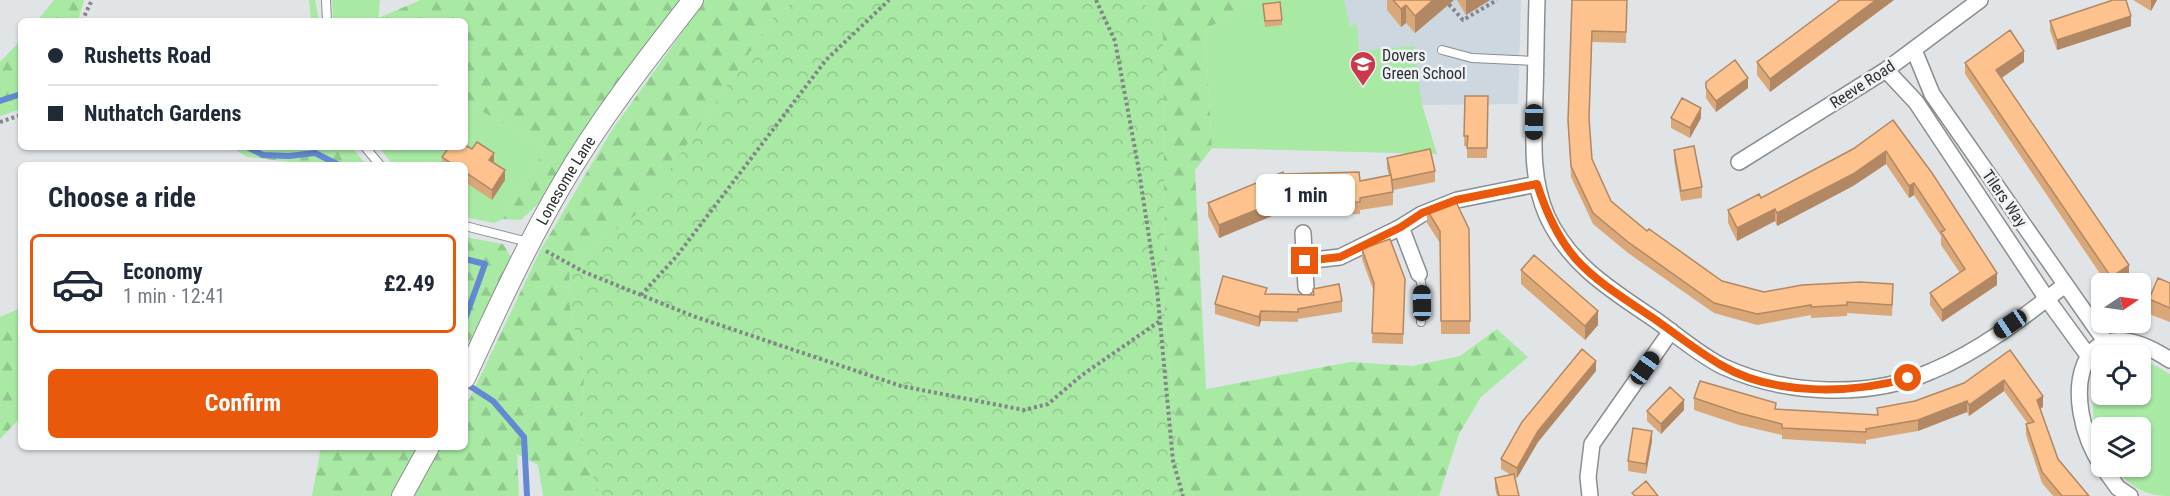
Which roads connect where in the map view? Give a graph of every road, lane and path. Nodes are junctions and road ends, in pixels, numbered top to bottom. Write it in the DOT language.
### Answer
graph roads {
  1 [pos="92,0"];
  2 [pos="326,0"];
  3 [pos="693,0"];
  4 [pos="889,0"];
  5 [pos="1096,0"];
  6 [pos="1445,0"];
  7 [pos="1497,0"];
  8 [pos="1537,0"];
  9 [pos="1980,0"];
  10 [pos="83,18"];
  11 [pos="327,18"];
  12 [pos="1442,50"];
  13 [pos="1914,50"];
  14 [pos="1536,61"];
  15 [pos="1886,70"];
  16 [pos="18,116"];
  17 [pos="0,122"];
  18 [pos="368,150"];
  19 [pos="378,162"];
  20 [pos="1739,162"];
  21 [pos="1537,184"];
  22 [pos="468,227"];
  23 [pos="1401,227"];
  24 [pos="1303,233"];
  25 [pos="530,242"];
  26 [pos="1305,261"];
  27 [pos="1419,274"];
  28 [pos="2065,285"];
  29 [pos="1306,287"];
  30 [pos="641,295"];
  31 [pos="2047,299"];
  32 [pos="1160,321"];
  33 [pos="1421,322"];
  34 [pos="1671,331"];
  35 [pos="2105,341"];
  36 [pos="2087,354"];
  37 [pos="2170,360"];
  38 [pos="468,372"];
  39 [pos="2091,446"];
  40 [pos="427,450"];
  41 [pos="2110,477"];
  42 [pos="402,496"];
  43 [pos="1183,496"];
  44 [pos="1590,496"];
  45 [pos="2130,496"];
  1 -- 10 [label="path"];
  2 -- 11 [label="lane"];
  3 -- 25 [label="street, Lonesome Lane"];
  4 -- 30 [label="path"];
  5 -- 32 [label="path"];
  6 -- 7 [label="path"];
  8 -- 14 [label="street"];
  9 -- 13 [label="street, Reeve Road"];
  12 -- 14 [label="lane"];
  13 -- 15 [label="street, Reeve Road"];
  13 -- 28 [label="street, Tilers Way"];
  14 -- 21 [label="street"];
  15 -- 20 [label="street, Reeve Road"];
  15 -- 31 [label="street, Tilers Way"];
  16 -- 17 [label="path"];
  18 -- 19 [label="lane"];
  21 -- 23 [label="street"];
  21 -- 34 [label="street"];
  22 -- 25 [label="lane"];
  23 -- 26 [label="street"];
  23 -- 27 [label="street"];
  24 -- 26 [label="street"];
  25 -- 30 [label="path"];
  25 -- 38 [label="street, Lonesome Lane"];
  26 -- 29 [label="street"];
  27 -- 33 [label="lane"];
  28 -- 31 [label="street"];
  28 -- 35 [label="street, Tilers Way"];
  30 -- 32 [label="path"];
  31 -- 34 [label="street"];
  31 -- 36 [label="street, Tilers Way"];
  32 -- 43 [label="path"];
  34 -- 44 [label="street"];
  35 -- 36 [label="street"];
  35 -- 37 [label="street"];
  36 -- 39 [label="street"];
  40 -- 42 [label="street"];
  41 -- 45 [label="street"];
}
